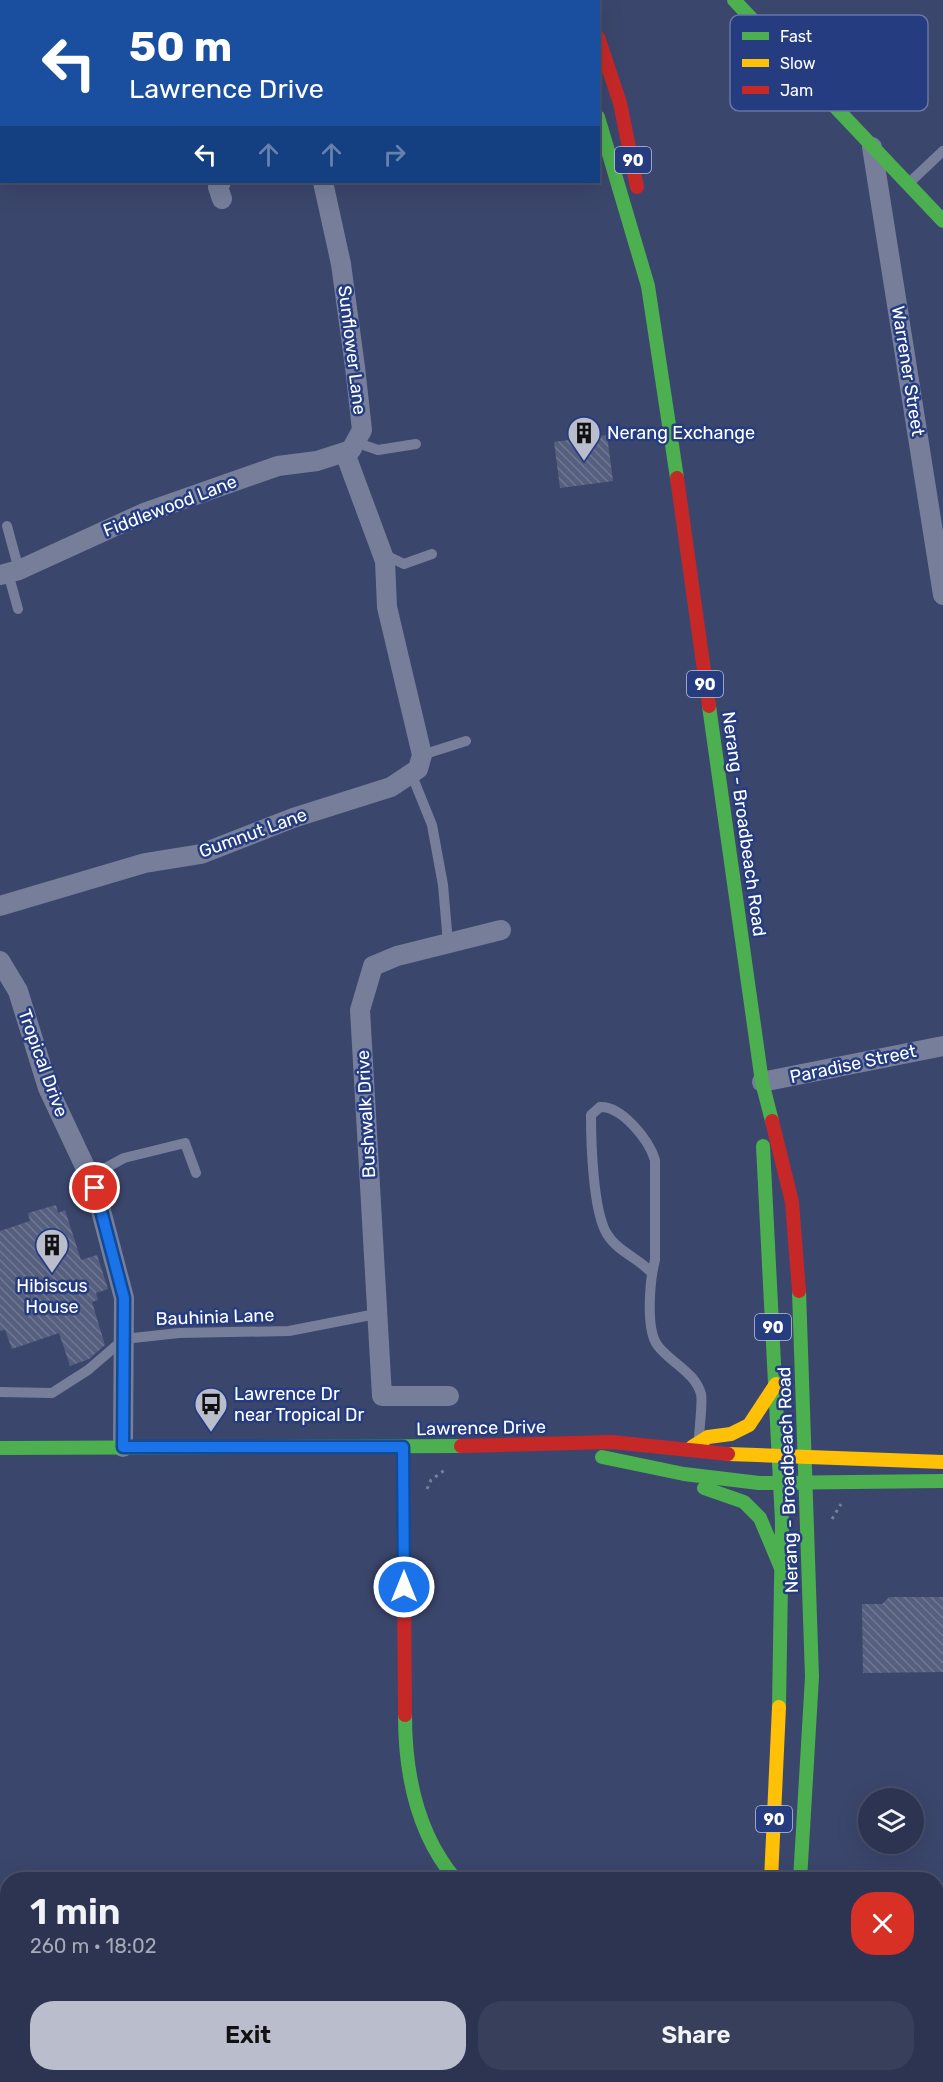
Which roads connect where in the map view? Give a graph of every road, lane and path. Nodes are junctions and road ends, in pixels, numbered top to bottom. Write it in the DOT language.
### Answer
graph roads {
  1 [pos="734,0"];
  2 [pos="748,15"];
  3 [pos="600,43"];
  4 [pos="838,111"];
  5 [pos="600,124"];
  6 [pos="872,147"];
  7 [pos="943,152"];
  8 [pos="323,183"];
  9 [pos="908,184"];
  10 [pos="943,221"];
  11 [pos="648,286"];
  12 [pos="416,444"];
  13 [pos="350,447"];
  14 [pos="7,526"];
  15 [pos="383,554"];
  16 [pos="432,554"];
  17 [pos="9,573"];
  18 [pos="943,595"];
  19 [pos="18,609"];
  20 [pos="466,741"];
  21 [pos="422,755"];
  22 [pos="411,773"];
  23 [pos="0,906"];
  24 [pos="501,930"];
  25 [pos="448,943"];
  26 [pos="0,961"];
  27 [pos="943,1046"];
  28 [pos="762,1082"];
  29 [pos="196,1173"];
  30 [pos="89,1177"];
  31 [pos="652,1273"];
  32 [pos="376,1314"];
  33 [pos="124,1339"];
  34 [pos="776,1384"];
  35 [pos="0,1392"];
  36 [pos="449,1396"];
  37 [pos="699,1443"];
  38 [pos="566,1444"];
  39 [pos="445,1446"];
  40 [pos="123,1447"];
  41 [pos="403,1447"];
  42 [pos="0,1448"];
  43 [pos="685,1451"];
  44 [pos="778,1457"];
  45 [pos="806,1457"];
  46 [pos="943,1462"];
  47 [pos="684,1474"];
  48 [pos="943,1481"];
  49 [pos="781,1483"];
  50 [pos="807,1483"];
  51 [pos="427,1499"];
  52 [pos="783,1572"];
  53 [pos="449,1872"];
  54 [pos="771,1872"];
  55 [pos="800,1872"];
  1 -- 2 [label="main road"];
  3 -- 11 [label="main road, Nerang - Broadbeach Road / 90"];
  4 -- 6 [label="main road"];
  5 -- 11 [label="main road, Nerang - Broadbeach Road / 90"];
  6 -- 9 [label="main road"];
  6 -- 18 [label="street, Warrener Street"];
  7 -- 9 [label="lane"];
  8 -- 13 [label="street, Sunflower Lane"];
  9 -- 10 [label="main road"];
  11 -- 28 [label="main road, Nerang - Broadbeach Road / 90"];
  12 -- 13 [label="lane"];
  13 -- 15 [label="street"];
  13 -- 17 [label="street, Fiddlewood Lane"];
  14 -- 17 [label="lane"];
  15 -- 16 [label="lane"];
  15 -- 21 [label="street"];
  17 -- 19 [label="lane"];
  20 -- 21 [label="lane"];
  21 -- 22 [label="street, Gumnut Lane"];
  22 -- 23 [label="street, Gumnut Lane"];
  22 -- 25 [label="lane"];
  24 -- 25 [label="street, Bushwalk Drive"];
  25 -- 32 [label="street, Bushwalk Drive"];
  26 -- 30 [label="street, Tropical Drive"];
  27 -- 28 [label="street, Paradise Street"];
  28 -- 34 [label="main road, Nerang - Broadbeach Road / 90"];
  28 -- 45 [label="main road, Nerang - Broadbeach Road / 90"];
  29 -- 30 [label="lane"];
  30 -- 33 [label="street, Tropical Drive"];
  31 -- 31 [label="lane"];
  31 -- 37 [label="lane"];
  32 -- 33 [label="lane, Bauhinia Lane"];
  32 -- 36 [label="street, Bushwalk Drive"];
  33 -- 35 [label="lane"];
  33 -- 40 [label="street, Tropical Drive"];
  34 -- 37 [label="main road"];
  34 -- 44 [label="main road, Nerang - Broadbeach Road / 90"];
  37 -- 43 [label="main road"];
  38 -- 39 [label="main road, Lawrence Drive"];
  38 -- 43 [label="main road, Lawrence Drive"];
  38 -- 47 [label="main road, Lawrence Drive"];
  39 -- 41 [label="main road, Lawrence Drive"];
  39 -- 51 [label="path"];
  40 -- 41 [label="main road, Lawrence Drive"];
  40 -- 42 [label="main road, Lawrence Drive"];
  41 -- 53 [label="main road"];
  43 -- 44 [label="main road, Lawrence Drive"];
  44 -- 45 [label="main road, Lawrence Drive"];
  44 -- 49 [label="main road, Nerang - Broadbeach Road / 90"];
  45 -- 46 [label="main road, Lawrence Drive"];
  45 -- 50 [label="main road, Nerang - Broadbeach Road / 90"];
  47 -- 49 [label="main road, Lawrence Drive"];
  47 -- 52 [label="main road"];
  48 -- 50 [label="main road, Lawrence Drive"];
  49 -- 50 [label="main road, Lawrence Drive"];
  49 -- 52 [label="main road, Nerang - Broadbeach Road / 90"];
  50 -- 55 [label="main road, Nerang - Broadbeach Road / 90"];
  52 -- 54 [label="main road, Nerang - Broadbeach Road / 90"];
}
